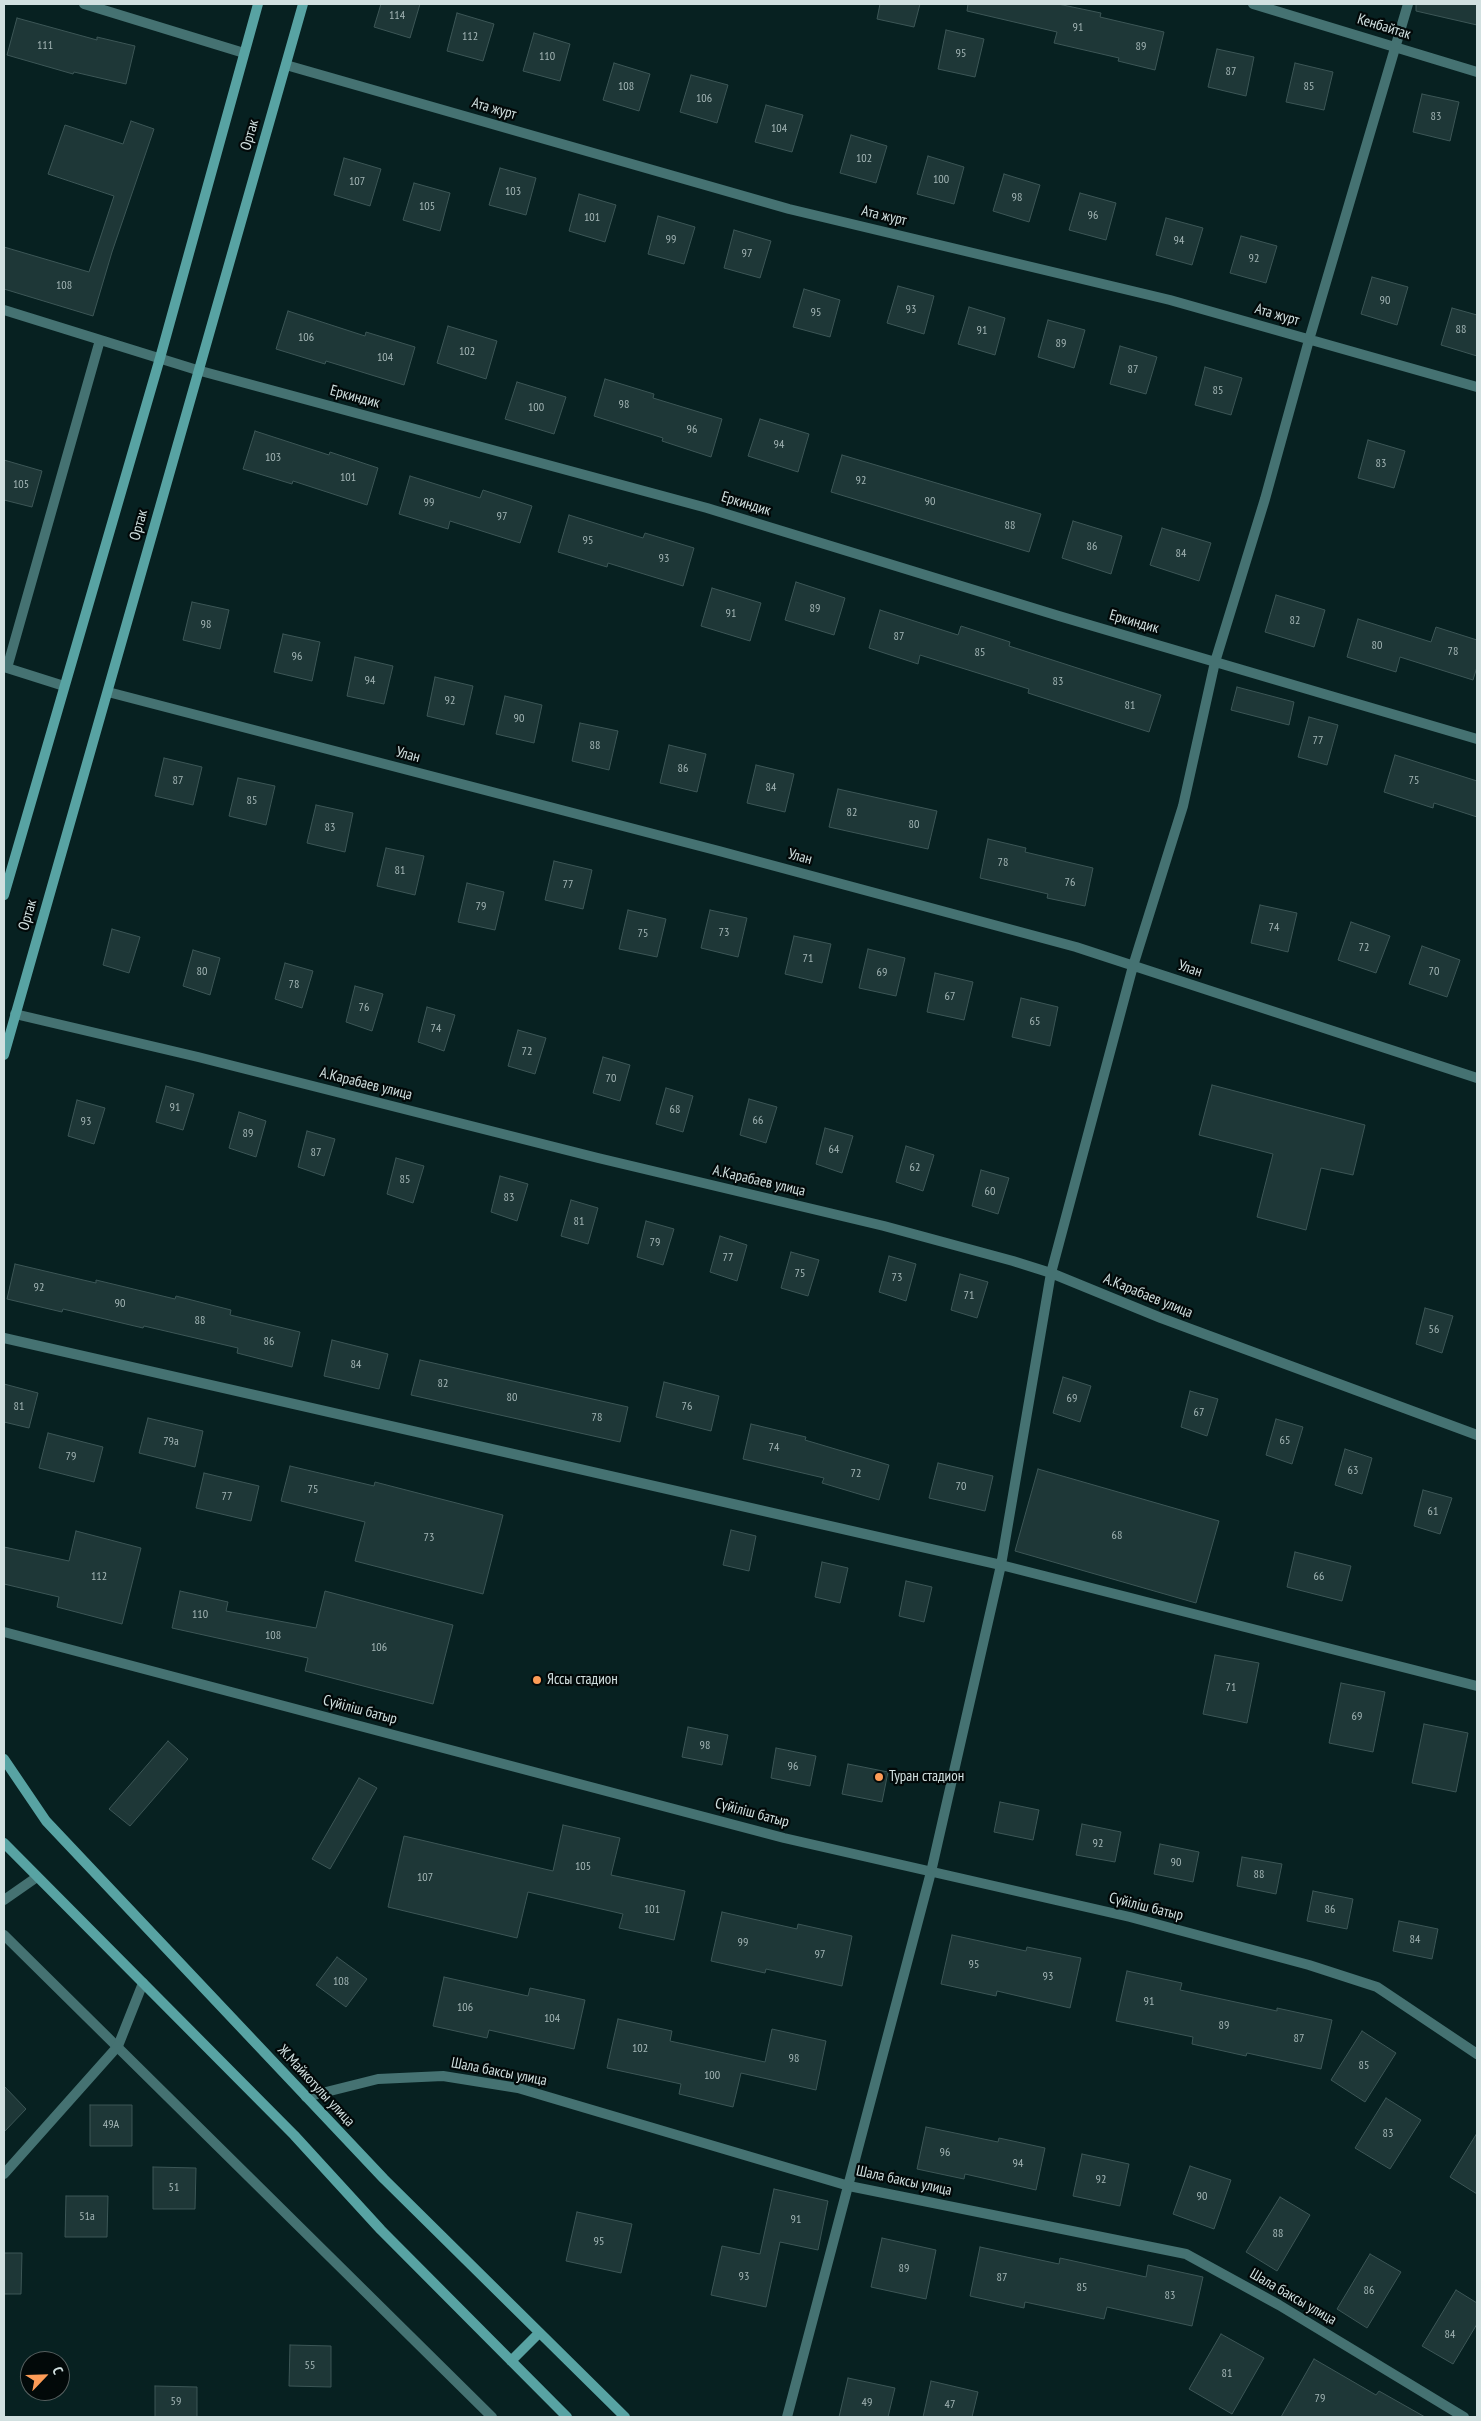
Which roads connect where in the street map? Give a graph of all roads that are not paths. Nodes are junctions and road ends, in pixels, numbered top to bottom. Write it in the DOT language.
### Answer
graph roads {
  1 [pos="84,4"];
  2 [pos="258,4"];
  3 [pos="303,4"];
  4 [pos="1253,4"];
  5 [pos="1408,4"];
  6 [pos="1397,47"];
  7 [pos="244,52"];
  8 [pos="286,65"];
  9 [pos="1477,72"];
  10 [pos="4,310"];
  11 [pos="100,340"];
  12 [pos="1309,340"];
  13 [pos="160,358"];
  14 [pos="197,370"];
  15 [pos="1477,388"];
  16 [pos="1216,662"];
  17 [pos="5,668"];
  18 [pos="64,686"];
  19 [pos="108,692"];
  20 [pos="1477,738"];
  21 [pos="4,895"];
  22 [pos="1133,966"];
  23 [pos="15,1014"];
  24 [pos="4,1054"];
  25 [pos="1477,1078"];
  26 [pos="1052,1273"];
  27 [pos="4,1338"];
  28 [pos="1477,1435"];
  29 [pos="1001,1565"];
  30 [pos="4,1632"];
  31 [pos="1477,1686"];
  32 [pos="4,1759"];
  33 [pos="4,1843"];
  34 [pos="931,1872"];
  35 [pos="37,1877"];
  36 [pos="4,1900"];
  37 [pos="4,1935"];
  38 [pos="143,1983"];
  39 [pos="118,2046"];
  40 [pos="1477,2054"];
  41 [pos="306,2097"];
  42 [pos="4,2174"];
  43 [pos="849,2186"];
  44 [pos="538,2334"];
  45 [pos="511,2361"];
  46 [pos="492,2417"];
  47 [pos="567,2417"];
  48 [pos="624,2417"];
  49 [pos="787,2417"];
  50 [pos="1464,2417"];
  1 -- 7 [label="street"];
  2 -- 7 [label="street, Ортак"];
  3 -- 8 [label="street, Ортак"];
  4 -- 6 [label="street, Кенбайтак"];
  5 -- 6 [label="street"];
  6 -- 9 [label="street, Кенбайтак"];
  6 -- 12 [label="street"];
  7 -- 13 [label="street, Ортак"];
  8 -- 12 [label="street, Ата журт"];
  8 -- 14 [label="street, Ортак"];
  10 -- 11 [label="street, Еркиндик"];
  11 -- 13 [label="street, Еркиндик"];
  11 -- 17 [label="street"];
  12 -- 15 [label="street, Ата журт"];
  12 -- 16 [label="street"];
  13 -- 14 [label="street, Еркиндик"];
  13 -- 18 [label="street, Ортак"];
  14 -- 16 [label="street, Еркиндик"];
  14 -- 19 [label="street, Ортак"];
  16 -- 20 [label="street, Еркиндик"];
  16 -- 22 [label="street"];
  17 -- 18 [label="street"];
  18 -- 21 [label="street, Ортак"];
  19 -- 22 [label="street, Улан"];
  19 -- 23 [label="street, Ортак"];
  22 -- 25 [label="street, Улан"];
  22 -- 26 [label="street"];
  23 -- 24 [label="street, Ортак"];
  23 -- 26 [label="street, А.Карабаев улица"];
  26 -- 28 [label="street, А.Карабаев улица"];
  26 -- 29 [label="street"];
  27 -- 29 [label="street"];
  29 -- 31 [label="street"];
  29 -- 34 [label="street"];
  30 -- 34 [label="street, Сүйіліш батыр"];
  32 -- 41 [label="street, Ж.Майкотулы улица"];
  33 -- 35 [label="street"];
  34 -- 40 [label="street, Сүйіліш батыр"];
  34 -- 43 [label="street"];
  35 -- 36 [label="street"];
  35 -- 38 [label="street"];
  37 -- 39 [label="street"];
  38 -- 39 [label="street"];
  38 -- 45 [label="street"];
  39 -- 42 [label="street"];
  39 -- 46 [label="street"];
  41 -- 43 [label="street, Шала баксы улица"];
  41 -- 44 [label="street, Ж.Майкотулы улица"];
  43 -- 49 [label="street"];
  43 -- 50 [label="street, Шала баксы улица"];
  44 -- 45 [label="street"];
  44 -- 48 [label="street, Ж.Майкотулы улица"];
  45 -- 47 [label="street"];
}
